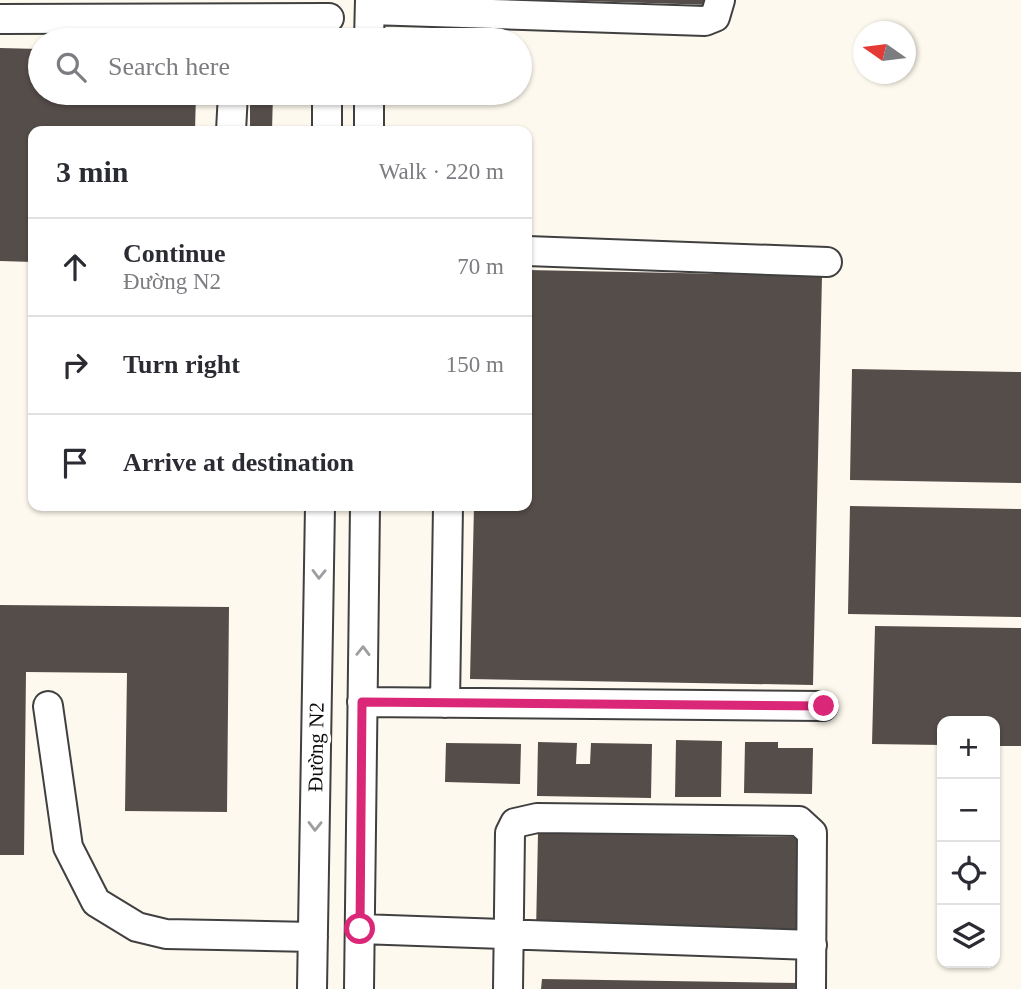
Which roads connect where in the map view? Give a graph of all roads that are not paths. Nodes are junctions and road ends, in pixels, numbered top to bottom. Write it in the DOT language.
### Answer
graph roads {
  1 [pos="720,0"];
  2 [pos="370,5"];
  3 [pos="452,6"];
  4 [pos="0,19"];
  5 [pos="235,20"];
  6 [pos="328,20"];
  7 [pos="369,28"];
  8 [pos="232,105"];
  9 [pos="327,105"];
  10 [pos="369,105"];
  11 [pos="231,126"];
  12 [pos="327,126"];
  13 [pos="369,126"];
  14 [pos="532,251"];
  15 [pos="827,262"];
  16 [pos="320,511"];
  17 [pos="365,511"];
  18 [pos="448,511"];
  19 [pos="362,702"];
  20 [pos="445,703"];
  21 [pos="48,706"];
  22 [pos="824,706"];
  23 [pos="360,929"];
  24 [pos="509,934"];
  25 [pos="313,937"];
  26 [pos="812,944"];
  27 [pos="312,989"];
  28 [pos="359,989"];
  29 [pos="508,989"];
  30 [pos="811,989"];
  1 -- 3 [label="street"];
  2 -- 3 [label="street"];
  2 -- 7 [label="street"];
  4 -- 5 [label="street"];
  5 -- 6 [label="street"];
  8 -- 11 [label="street"];
  9 -- 12 [label="street"];
  10 -- 13 [label="street"];
  14 -- 15 [label="street"];
  16 -- 25 [label="street, Đường N2, one-way"];
  19 -- 17 [label="street, one-way"];
  18 -- 20 [label="street"];
  19 -- 20 [label="street"];
  19 -- 23 [label="street"];
  20 -- 22 [label="street"];
  21 -- 25 [label="street"];
  23 -- 24 [label="street"];
  23 -- 28 [label="street"];
  24 -- 26 [label="street"];
  24 -- 26 [label="street"];
  24 -- 29 [label="street"];
  25 -- 27 [label="street, Đường N2"];
  26 -- 30 [label="street"];
}
